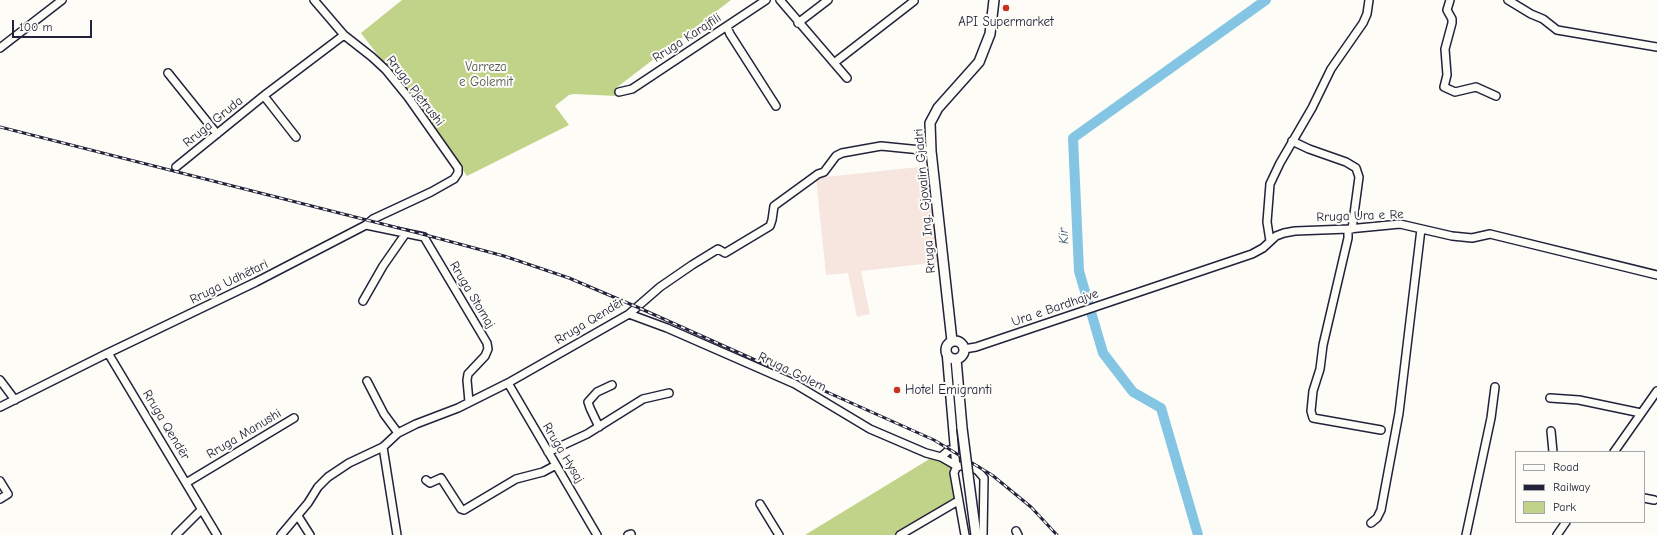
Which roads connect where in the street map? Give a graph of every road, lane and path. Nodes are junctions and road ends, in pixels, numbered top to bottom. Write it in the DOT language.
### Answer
graph roads {
  1 [pos="62,0"];
  2 [pos="314,0"];
  3 [pos="766,0"];
  4 [pos="780,0"];
  5 [pos="828,0"];
  6 [pos="1368,0"];
  7 [pos="1450,0"];
  8 [pos="1508,0"];
  9 [pos="914,1"];
  10 [pos="993,3"];
  11 [pos="798,23"];
  12 [pos="727,27"];
  13 [pos="344,35"];
  14 [pos="1657,47"];
  15 [pos="0,48"];
  16 [pos="834,63"];
  17 [pos="168,73"];
  18 [pos="847,78"];
  19 [pos="619,92"];
  20 [pos="264,96"];
  21 [pos="1496,96"];
  22 [pos="776,106"];
  23 [pos="217,134"];
  24 [pos="296,137"];
  25 [pos="1292,141"];
  26 [pos="931,151"];
  27 [pos="176,167"];
  28 [pos="460,167"];
  29 [pos="366,225"];
  30 [pos="1350,229"];
  31 [pos="1421,229"];
  32 [pos="406,233"];
  33 [pos="1270,242"];
  34 [pos="1657,274"];
  35 [pos="1143,291"];
  36 [pos="363,301"];
  37 [pos="629,314"];
  38 [pos="952,341"];
  39 [pos="964,349"];
  40 [pos="946,351"];
  41 [pos="108,353"];
  42 [pos="956,359"];
  43 [pos="0,380"];
  44 [pos="367,381"];
  45 [pos="508,383"];
  46 [pos="612,385"];
  47 [pos="1495,388"];
  48 [pos="1657,391"];
  49 [pos="669,393"];
  50 [pos="1550,398"];
  51 [pos="15,400"];
  52 [pos="469,402"];
  53 [pos="0,407"];
  54 [pos="1641,413"];
  55 [pos="294,418"];
  56 [pos="599,427"];
  57 [pos="1381,430"];
  58 [pos="1551,431"];
  59 [pos="398,433"];
  60 [pos="383,447"];
  61 [pos="954,451"];
  62 [pos="1553,451"];
  63 [pos="1615,451"];
  64 [pos="548,452"];
  65 [pos="941,457"];
  66 [pos="556,465"];
  67 [pos="956,467"];
  68 [pos="426,480"];
  69 [pos="0,481"];
  70 [pos="186,483"];
  71 [pos="1645,498"];
  72 [pos="0,499"];
  73 [pos="1654,500"];
  74 [pos="958,501"];
  75 [pos="760,504"];
  76 [pos="201,510"];
  77 [pos="298,516"];
  78 [pos="1565,523"];
  79 [pos="1371,524"];
  80 [pos="176,535"];
  81 [pos="217,535"];
  82 [pos="281,535"];
  83 [pos="310,535"];
  84 [pos="398,535"];
  85 [pos="598,535"];
  86 [pos="779,535"];
  87 [pos="900,535"];
  88 [pos="965,535"];
  89 [pos="976,535"];
  90 [pos="983,535"];
  91 [pos="1466,535"];
  92 [pos="1557,535"];
  1 -- 15 [label="street"];
  2 -- 13 [label="street, Rruga Pjetrushi"];
  3 -- 12 [label="street, Rruga Karajfili"];
  4 -- 11 [label="street"];
  5 -- 11 [label="street"];
  6 -- 25 [label="street"];
  7 -- 21 [label="street"];
  8 -- 14 [label="street"];
  9 -- 16 [label="street"];
  10 -- 26 [label="main road, Rruga Ing. Gjovalin Gjadri"];
  11 -- 16 [label="street"];
  12 -- 19 [label="street, Rruga Karajfili"];
  12 -- 22 [label="street"];
  13 -- 20 [label="street, Rruga Gruda"];
  13 -- 28 [label="street, Rruga Pjetrushi"];
  16 -- 18 [label="street"];
  17 -- 23 [label="street"];
  20 -- 23 [label="street, Rruga Gruda"];
  20 -- 24 [label="street"];
  23 -- 27 [label="street, Rruga Gruda"];
  25 -- 30 [label="street"];
  25 -- 33 [label="street"];
  26 -- 37 [label="street, Rruga Qendër"];
  26 -- 38 [label="main road, Rruga Ing. Gjovalin Gjadri"];
  28 -- 29 [label="street, Rruga Udhëtari"];
  29 -- 32 [label="street, Rruga Stomaj"];
  29 -- 41 [label="street, Rruga Udhëtari"];
  30 -- 31 [label="street, Rruga Ura e Re"];
  30 -- 33 [label="street, Rruga Ura e Re"];
  30 -- 57 [label="street"];
  31 -- 34 [label="street, Rruga Ura e Re"];
  31 -- 79 [label="street"];
  32 -- 36 [label="street"];
  32 -- 52 [label="street, Rruga Stomaj"];
  33 -- 35 [label="street, Rruga Ura e Re"];
  35 -- 39 [label="street, Ura e Bardhajve"];
  37 -- 45 [label="street, Rruga Qendër"];
  37 -- 65 [label="street, Rruga Golem"];
  38 -- 39 [label="main road"];
  38 -- 40 [label="main road"];
  39 -- 42 [label="main road"];
  40 -- 42 [label="main road"];
  40 -- 61 [label="street"];
  41 -- 51 [label="street, Rruga Udhëtari"];
  41 -- 70 [label="street, Rruga Qendër"];
  42 -- 89 [label="main road, bridge"];
  43 -- 51 [label="street"];
  44 -- 59 [label="street"];
  45 -- 52 [label="street, Rruga Qendër"];
  45 -- 64 [label="street, Rruga Hysaj"];
  46 -- 56 [label="street"];
  47 -- 91 [label="street"];
  48 -- 54 [label="street"];
  49 -- 56 [label="street"];
  50 -- 54 [label="street"];
  51 -- 53 [label="street, Rruga Udhëtari"];
  52 -- 59 [label="street, Rruga Qendër"];
  54 -- 63 [label="street"];
  55 -- 70 [label="street, Rruga Manushi"];
  56 -- 64 [label="street"];
  58 -- 62 [label="street"];
  59 -- 60 [label="street, Rruga Qendër"];
  60 -- 77 [label="street, Rruga Qendër"];
  60 -- 84 [label="street"];
  61 -- 65 [label="street"];
  61 -- 67 [label="street"];
  64 -- 66 [label="street, Rruga Hysaj"];
  65 -- 67 [label="street, Rruga Golem"];
  66 -- 68 [label="street"];
  66 -- 85 [label="street, Rruga Hysaj"];
  67 -- 74 [label="street"];
  67 -- 90 [label="street"];
  69 -- 72 [label="street"];
  70 -- 76 [label="street, Rruga Qendër"];
  71 -- 73 [label="street"];
  74 -- 87 [label="street"];
  74 -- 88 [label="street"];
  75 -- 86 [label="street"];
  76 -- 80 [label="street"];
  76 -- 81 [label="street, Rruga Qendër"];
  77 -- 82 [label="street, Rruga Qendër"];
  77 -- 83 [label="street"];
  78 -- 92 [label="street"];
}
